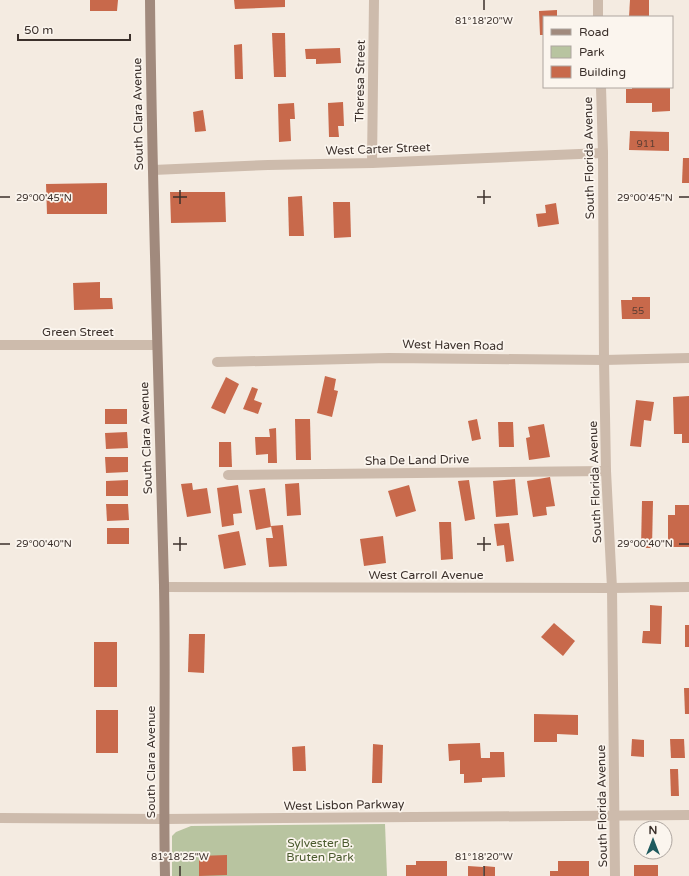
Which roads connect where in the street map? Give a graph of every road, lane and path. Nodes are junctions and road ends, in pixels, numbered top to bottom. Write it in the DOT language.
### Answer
graph roads {
  1 [pos="150,0"];
  2 [pos="374,0"];
  3 [pos="598,0"];
  4 [pos="598,16"];
  5 [pos="601,88"];
  6 [pos="603,153"];
  7 [pos="372,163"];
  8 [pos="152,170"];
  9 [pos="156,345"];
  10 [pos="0,346"];
  11 [pos="689,358"];
  12 [pos="604,360"];
  13 [pos="216,362"];
  14 [pos="606,471"];
  15 [pos="228,475"];
  16 [pos="689,587"];
  17 [pos="164,588"];
  18 [pos="612,588"];
  19 [pos="615,815"];
  20 [pos="689,815"];
  21 [pos="0,818"];
  22 [pos="164,819"];
  23 [pos="165,876"];
  24 [pos="615,876"];
  1 -- 8 [label="street, South Clara Avenue"];
  2 -- 7 [label="street, Theresa Street"];
  3 -- 4 [label="street"];
  5 -- 6 [label="street, South Florida Avenue"];
  6 -- 7 [label="street, West Carter Street"];
  6 -- 12 [label="street, South Florida Avenue"];
  7 -- 8 [label="street, West Carter Street"];
  8 -- 9 [label="street, South Clara Avenue"];
  9 -- 10 [label="street, Green Street"];
  9 -- 17 [label="street, South Clara Avenue"];
  11 -- 12 [label="street, West Haven Road"];
  12 -- 13 [label="street, West Haven Road"];
  12 -- 14 [label="street, South Florida Avenue"];
  14 -- 15 [label="street, Sha De Land Drive"];
  14 -- 18 [label="street, South Florida Avenue"];
  16 -- 18 [label="street, West Carroll Avenue"];
  17 -- 18 [label="street, West Carroll Avenue"];
  17 -- 22 [label="street, South Clara Avenue"];
  18 -- 19 [label="street, South Florida Avenue"];
  19 -- 20 [label="street, West Lisbon Parkway"];
  19 -- 22 [label="street, West Lisbon Parkway"];
  19 -- 24 [label="street, South Florida Avenue"];
  21 -- 22 [label="street, West Lisbon Parkway"];
  22 -- 23 [label="street, South Clara Avenue"];
}
